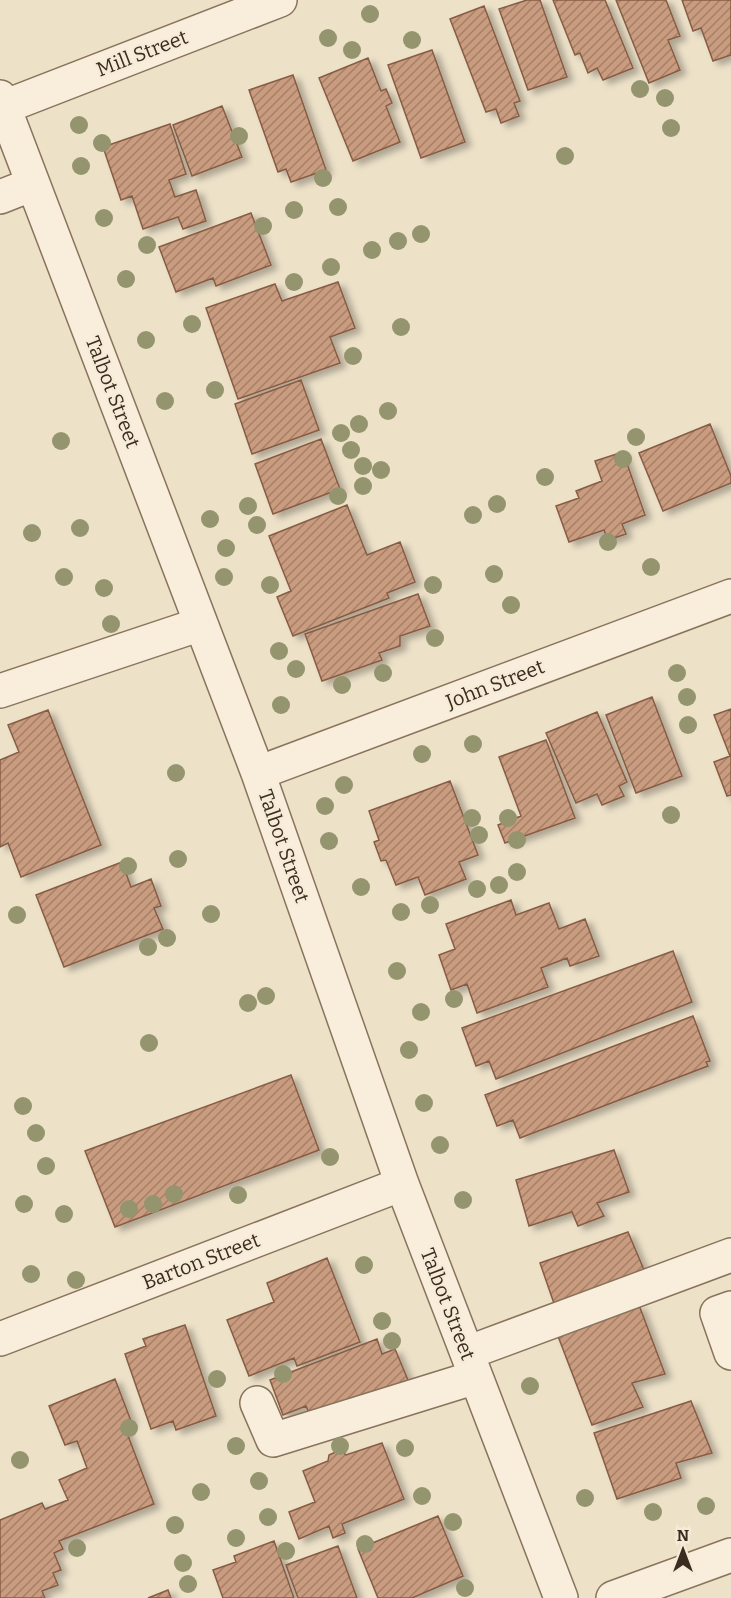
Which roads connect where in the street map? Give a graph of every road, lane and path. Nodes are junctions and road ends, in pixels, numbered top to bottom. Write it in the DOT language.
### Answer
graph roads {
  1 [pos="280,0"];
  2 [pos="2,102"];
  3 [pos="33,184"];
  4 [pos="0,197"];
  5 [pos="731,596"];
  6 [pos="201,624"];
  7 [pos="0,692"];
  8 [pos="258,773"];
  9 [pos="402,1184"];
  10 [pos="731,1255"];
  11 [pos="731,1308"];
  12 [pos="0,1339"];
  13 [pos="731,1353"];
  14 [pos="472,1365"];
  15 [pos="257,1403"];
  16 [pos="728,1565"];
  17 [pos="561,1598"];
  18 [pos="614,1598"];
  1 -- 2 [label="street, Mill Street"];
  2 -- 3 [label="street, Talbot Street"];
  3 -- 4 [label="street"];
  3 -- 6 [label="street, Talbot Street"];
  5 -- 8 [label="street, John Street"];
  6 -- 7 [label="street"];
  6 -- 8 [label="street, Talbot Street"];
  8 -- 9 [label="street, Talbot Street"];
  9 -- 12 [label="street, Barton Street"];
  9 -- 14 [label="street, Talbot Street"];
  10 -- 14 [label="street"];
  11 -- 13 [label="street"];
  14 -- 15 [label="street"];
  14 -- 17 [label="street, Talbot Street"];
  16 -- 18 [label="street"];
}
